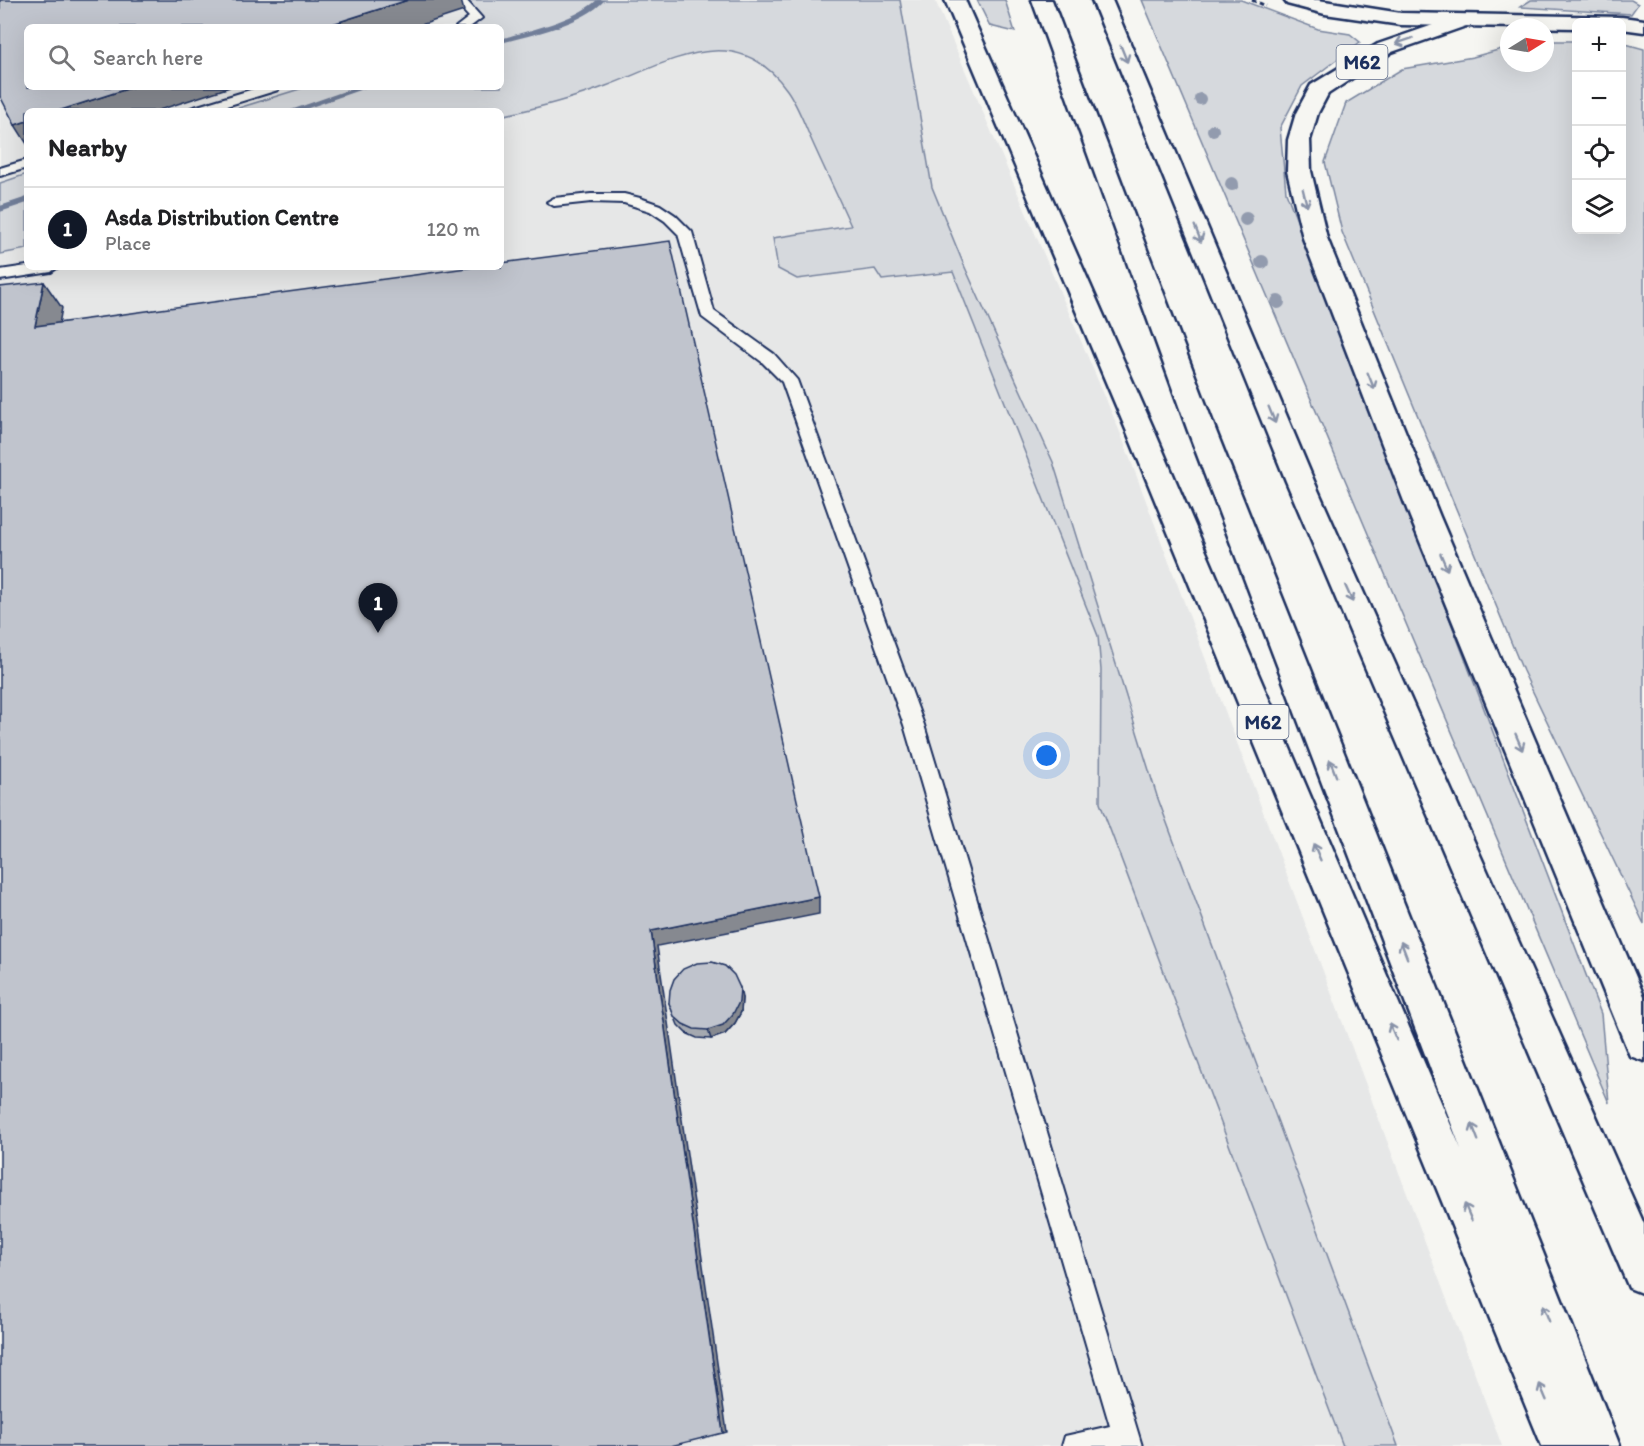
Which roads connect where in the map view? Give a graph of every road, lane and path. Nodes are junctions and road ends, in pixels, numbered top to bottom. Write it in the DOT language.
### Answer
graph roads {
  1 [pos="459,0"];
  2 [pos="954,0"];
  3 [pos="1042,0"];
  4 [pos="1102,0"];
  5 [pos="1294,0"];
  6 [pos="1424,0"];
  7 [pos="1504,1"];
  8 [pos="1355,13"];
  9 [pos="1572,21"];
  10 [pos="1459,22"];
  11 [pos="467,24"];
  12 [pos="1626,24"];
  13 [pos="1644,26"];
  14 [pos="263,90"];
  15 [pos="206,108"];
  16 [pos="24,165"];
  17 [pos="0,172"];
  18 [pos="554,202"];
  19 [pos="32,270"];
  20 [pos="0,275"];
  21 [pos="1644,1042"];
  22 [pos="1644,1272"];
  23 [pos="1128,1441"];
  24 [pos="1075,1446"];
  25 [pos="1566,1446"];
  26 [pos="1597,1446"];
  1 -- 11 [label="lane"];
  25 -- 2 [label="main road, M62, one-way"];
  26 -- 3 [label="main road, M62, one-way"];
  4 -- 22 [label="main road, one-way"];
  5 -- 8 [label="main road"];
  6 -- 8 [label="main road"];
  7 -- 10 [label="main road"];
  8 -- 10 [label="main road"];
  9 -- 10 [label="main road"];
  10 -- 21 [label="main road, M62, one-way"];
  12 -- 13 [label="main road"];
  14 -- 15 [label="lane"];
  16 -- 17 [label="lane"];
  18 -- 23 [label="lane"];
  19 -- 20 [label="lane"];
  23 -- 24 [label="lane"];
}
